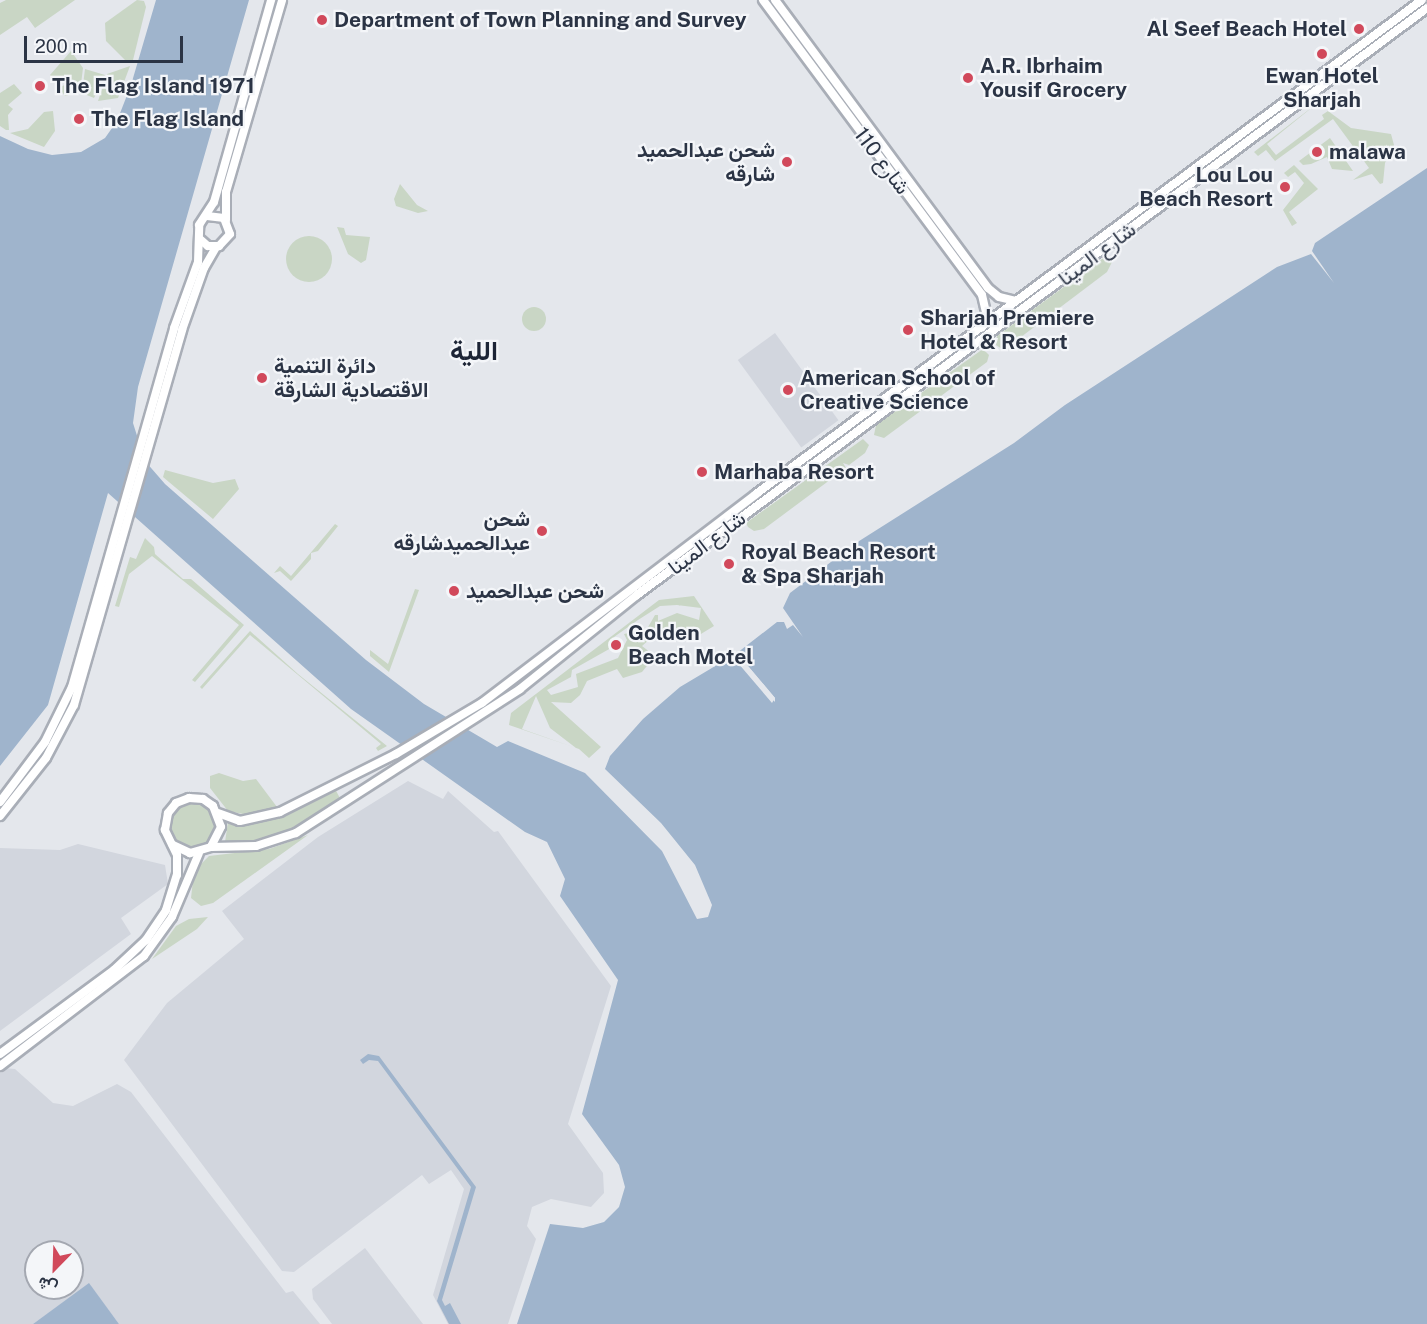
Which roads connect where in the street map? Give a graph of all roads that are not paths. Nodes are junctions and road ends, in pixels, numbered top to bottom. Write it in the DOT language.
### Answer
graph roads {
  1 [pos="271,0"];
  2 [pos="282,0"];
  3 [pos="763,0"];
  4 [pos="775,0"];
  5 [pos="1422,0"];
  6 [pos="1427,8"];
  7 [pos="1386,27"];
  8 [pos="1374,47"];
  9 [pos="822,80"];
  10 [pos="837,85"];
  11 [pos="867,141"];
  12 [pos="894,161"];
  13 [pos="207,216"];
  14 [pos="226,220"];
  15 [pos="201,240"];
  16 [pos="216,247"];
  17 [pos="1072,260"];
  18 [pos="1057,283"];
  19 [pos="995,294"];
  20 [pos="1016,301"];
  21 [pos="985,303"];
  22 [pos="982,327"];
  23 [pos="178,329"];
  24 [pos="961,342"];
  25 [pos="940,370"];
  26 [pos="787,472"];
  27 [pos="771,495"];
  28 [pos="102,597"];
  29 [pos="31,762"];
  30 [pos="18,794"];
  31 [pos="0,802"];
  32 [pos="218,813"];
  33 [pos="0,816"];
  34 [pos="173,845"];
  35 [pos="211,847"];
  36 [pos="199,853"];
  37 [pos="162,916"];
  38 [pos="137,963"];
  39 [pos="0,1054"];
  40 [pos="0,1066"];
  1 -- 13 [label="main road"];
  2 -- 14 [label="main road"];
  3 -- 9 [label="main road, شارع 110"];
  4 -- 10 [label="main road, شارع 110"];
  5 -- 7 [label="main road, شارع المينا"];
  6 -- 8 [label="main road, شارع المينا"];
  7 -- 8 [label="main road"];
  7 -- 17 [label="main road, شارع المينا"];
  8 -- 18 [label="main road, شارع المينا"];
  9 -- 10 [label="main road"];
  9 -- 11 [label="main road, شارع 110"];
  10 -- 12 [label="main road, شارع 110"];
  11 -- 12 [label="main road"];
  11 -- 21 [label="main road, شارع 110"];
  12 -- 19 [label="main road, شارع 110"];
  13 -- 14 [label="main road"];
  13 -- 15 [label="main road"];
  14 -- 16 [label="main road"];
  15 -- 16 [label="main road"];
  15 -- 23 [label="main road"];
  16 -- 23 [label="main road"];
  17 -- 18 [label="main road"];
  17 -- 20 [label="main road, شارع المينا"];
  18 -- 25 [label="main road, شارع المينا"];
  19 -- 20 [label="main road"];
  19 -- 21 [label="main road"];
  20 -- 22 [label="main road, شارع المينا"];
  21 -- 22 [label="main road"];
  22 -- 24 [label="main road, شارع المينا"];
  23 -- 28 [label="main road"];
  24 -- 25 [label="main road"];
  24 -- 26 [label="main road, شارع المينا"];
  25 -- 27 [label="main road, شارع المينا"];
  26 -- 27 [label="main road"];
  26 -- 32 [label="main road, شارع المينا"];
  27 -- 35 [label="main road, شارع المينا"];
  28 -- 29 [label="main road"];
  28 -- 30 [label="main road"];
  29 -- 30 [label="main road"];
  29 -- 31 [label="main road"];
  30 -- 33 [label="main road"];
  32 -- 34 [label="main road"];
  32 -- 35 [label="main road"];
  34 -- 36 [label="main road"];
  34 -- 37 [label="main road"];
  35 -- 36 [label="main road"];
  36 -- 38 [label="main road"];
  37 -- 38 [label="main road"];
  37 -- 39 [label="main road"];
  38 -- 40 [label="main road"];
}
